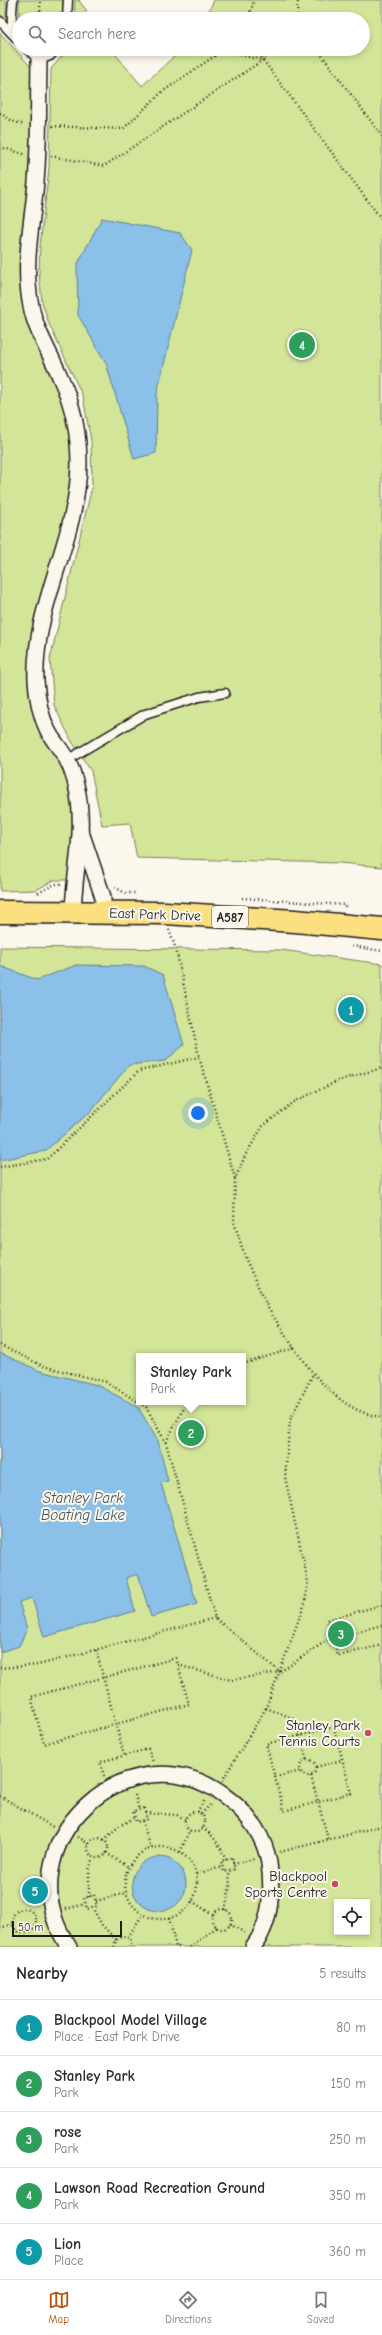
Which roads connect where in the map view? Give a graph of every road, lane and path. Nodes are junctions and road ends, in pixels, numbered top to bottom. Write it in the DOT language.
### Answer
graph roads {
  1 [pos="13,0"];
  2 [pos="40,0"];
  3 [pos="68,0"];
  4 [pos="254,0"];
  5 [pos="298,0"];
  6 [pos="251,11"];
  7 [pos="12,12"];
  8 [pos="40,12"];
  9 [pos="67,12"];
  10 [pos="297,12"];
  11 [pos="0,21"];
  12 [pos="12,33"];
  13 [pos="35,56"];
  14 [pos="50,56"];
  15 [pos="214,56"];
  16 [pos="247,56"];
  17 [pos="262,56"];
  18 [pos="267,56"];
  19 [pos="321,56"];
  20 [pos="39,60"];
  21 [pos="263,60"];
  22 [pos="0,113"];
  23 [pos="38,126"];
  24 [pos="382,136"];
  25 [pos="0,147"];
  26 [pos="37,155"];
  27 [pos="382,220"];
  28 [pos="225,693"];
  29 [pos="67,760"];
  30 [pos="81,832"];
  31 [pos="65,884"];
  32 [pos="112,885"];
  33 [pos="32,893"];
  34 [pos="141,893"];
  35 [pos="237,898"];
  36 [pos="346,905"];
  37 [pos="0,912"];
  38 [pos="73,912"];
  39 [pos="102,912"];
  40 [pos="382,929"];
  41 [pos="170,936"];
  42 [pos="347,945"];
  43 [pos="382,951"];
  44 [pos="199,1057"];
  45 [pos="382,1068"];
  46 [pos="0,1167"];
  47 [pos="235,1179"];
  48 [pos="0,1345"];
  49 [pos="294,1348"];
  50 [pos="246,1363"];
  51 [pos="312,1374"];
  52 [pos="136,1401"];
  53 [pos="143,1405"];
  54 [pos="185,1405"];
  55 [pos="382,1417"];
  56 [pos="166,1443"];
  57 [pos="382,1605"];
  58 [pos="215,1618"];
  59 [pos="382,1625"];
  60 [pos="333,1639"];
  61 [pos="382,1645"];
  62 [pos="96,1650"];
  63 [pos="178,1665"];
  64 [pos="0,1668"];
  65 [pos="280,1672"];
  66 [pos="102,1678"];
  67 [pos="266,1708"];
  68 [pos="115,1724"];
  69 [pos="301,1735"];
  70 [pos="148,1749"];
  71 [pos="124,1755"];
  72 [pos="307,1760"];
  73 [pos="342,1760"];
  74 [pos="100,1762"];
  75 [pos="316,1767"];
  76 [pos="301,1771"];
  77 [pos="311,1776"];
  78 [pos="275,1777"];
  79 [pos="134,1792"];
  80 [pos="0,1796"];
  81 [pos="214,1797"];
  82 [pos="317,1802"];
  83 [pos="139,1810"];
  84 [pos="145,1814"];
  85 [pos="201,1814"];
  86 [pos="135,1817"];
  87 [pos="185,1819"];
  88 [pos="142,1821"];
  89 [pos="382,1826"];
  90 [pos="202,1828"];
  91 [pos="190,1830"];
  92 [pos="70,1833"];
  93 [pos="328,1839"];
  94 [pos="104,1840"];
  95 [pos="89,1844"];
  96 [pos="151,1848"];
  97 [pos="180,1852"];
  98 [pos="106,1853"];
  99 [pos="268,1855"];
  100 [pos="93,1856"];
  101 [pos="252,1859"];
  102 [pos="226,1860"];
  103 [pos="233,1864"];
  104 [pos="129,1867"];
  105 [pos="222,1867"];
  106 [pos="229,1871"];
  107 [pos="196,1874"];
  108 [pos="126,1893"];
  109 [pos="89,1897"];
  110 [pos="96,1901"];
  111 [pos="192,1902"];
  112 [pos="85,1904"];
  113 [pos="92,1908"];
  114 [pos="67,1909"];
  115 [pos="225,1910"];
  116 [pos="143,1914"];
  117 [pos="213,1915"];
  118 [pos="169,1918"];
  119 [pos="12,1924"];
  120 [pos="230,1924"];
  121 [pos="0,1928"];
  122 [pos="217,1928"];
  123 [pos="242,1932"];
  124 [pos="128,1937"];
  125 [pos="116,1940"];
  126 [pos="69,1947"];
  127 [pos="114,1947"];
  128 [pos="133,1947"];
  129 [pos="177,1947"];
  130 [pos="182,1947"];
  131 [pos="190,1947"];
  132 [pos="253,1947"];
  1 -- 7 [label="lane"];
  2 -- 8 [label="path"];
  3 -- 9 [label="lane"];
  4 -- 6 [label="path"];
  5 -- 10 [label="path"];
  11 -- 12 [label="lane"];
  13 -- 20 [label="lane"];
  14 -- 20 [label="lane"];
  15 -- 23 [label="path"];
  16 -- 21 [label="path"];
  17 -- 21 [label="path"];
  18 -- 21 [label="path"];
  19 -- 24 [label="path"];
  20 -- 23 [label="street"];
  21 -- 26 [label="path"];
  21 -- 27 [label="path"];
  22 -- 23 [label="path"];
  23 -- 26 [label="street"];
  25 -- 26 [label="path"];
  26 -- 29 [label="street"];
  28 -- 29 [label="lane"];
  29 -- 30 [label="street"];
  30 -- 38 [label="street"];
  30 -- 39 [label="street"];
  31 -- 33 [label="path"];
  32 -- 34 [label="path, East Park Drive"];
  35 -- 36 [label="path"];
  37 -- 38 [label="main road, East Park Drive / A587"];
  38 -- 39 [label="main road, East Park Drive / A587"];
  39 -- 40 [label="main road, East Park Drive / A587"];
  41 -- 44 [label="path"];
  42 -- 43 [label="path"];
  44 -- 46 [label="path"];
  44 -- 47 [label="path"];
  45 -- 47 [label="path"];
  47 -- 49 [label="path"];
  48 -- 52 [label="path"];
  49 -- 50 [label="path"];
  49 -- 51 [label="path"];
  51 -- 55 [label="path"];
  51 -- 65 [label="path"];
  53 -- 56 [label="path"];
  54 -- 56 [label="path"];
  56 -- 58 [label="path"];
  57 -- 60 [label="path"];
  58 -- 62 [label="path"];
  58 -- 65 [label="path"];
  59 -- 60 [label="path"];
  60 -- 61 [label="path"];
  60 -- 65 [label="path"];
  62 -- 64 [label="path"];
  62 -- 66 [label="path"];
  63 -- 65 [label="path"];
  63 -- 66 [label="path"];
  63 -- 68 [label="path"];
  65 -- 67 [label="path"];
  66 -- 68 [label="path"];
  66 -- 68 [label="path"];
  67 -- 69 [label="path"];
  67 -- 81 [label="path"];
  68 -- 71 [label="path"];
  69 -- 72 [label="path"];
  69 -- 73 [label="path"];
  69 -- 78 [label="path"];
  70 -- 71 [label="path"];
  71 -- 74 [label="path"];
  72 -- 75 [label="path"];
  72 -- 76 [label="path"];
  73 -- 75 [label="path"];
  73 -- 82 [label="path"];
  75 -- 77 [label="path"];
  76 -- 77 [label="path"];
  76 -- 78 [label="path"];
  77 -- 82 [label="path"];
  78 -- 82 [label="path"];
  79 -- 83 [label="path"];
  80 -- 92 [label="path"];
  81 -- 85 [label="path"];
  81 -- 92 [label="street"];
  81 -- 99 [label="street"];
  82 -- 93 [label="path"];
  83 -- 84 [label="path"];
  83 -- 86 [label="path"];
  84 -- 87 [label="path"];
  84 -- 88 [label="path"];
  85 -- 87 [label="path"];
  85 -- 90 [label="path"];
  86 -- 88 [label="path"];
  86 -- 94 [label="path"];
  87 -- 91 [label="path"];
  88 -- 96 [label="path"];
  89 -- 93 [label="path"];
  90 -- 91 [label="path"];
  90 -- 102 [label="path"];
  91 -- 97 [label="path"];
  92 -- 95 [label="path"];
  92 -- 126 [label="street"];
  93 -- 99 [label="path"];
  94 -- 95 [label="path"];
  94 -- 98 [label="path"];
  95 -- 100 [label="path"];
  96 -- 97 [label="path"];
  96 -- 104 [label="path"];
  97 -- 107 [label="path"];
  98 -- 100 [label="path"];
  98 -- 104 [label="path"];
  99 -- 132 [label="street"];
  100 -- 109 [label="path"];
  101 -- 103 [label="path"];
  102 -- 103 [label="path"];
  102 -- 105 [label="path"];
  103 -- 106 [label="path"];
  104 -- 108 [label="path"];
  105 -- 106 [label="path"];
  105 -- 107 [label="path"];
  106 -- 115 [label="path"];
  107 -- 111 [label="path"];
  108 -- 110 [label="path"];
  108 -- 116 [label="path"];
  109 -- 110 [label="path"];
  109 -- 112 [label="path"];
  110 -- 113 [label="path"];
  111 -- 117 [label="path"];
  111 -- 118 [label="path"];
  112 -- 113 [label="path"];
  112 -- 114 [label="path"];
  113 -- 125 [label="path"];
  115 -- 117 [label="path"];
  115 -- 120 [label="path"];
  116 -- 118 [label="path"];
  116 -- 124 [label="path"];
  117 -- 122 [label="path"];
  118 -- 129 [label="path"];
  119 -- 119 [label="path"];
  119 -- 121 [label="path"];
  120 -- 122 [label="path"];
  120 -- 123 [label="path"];
  122 -- 131 [label="path"];
  124 -- 125 [label="path"];
  124 -- 128 [label="path"];
  125 -- 127 [label="path"];
  129 -- 130 [label="path"];
}
